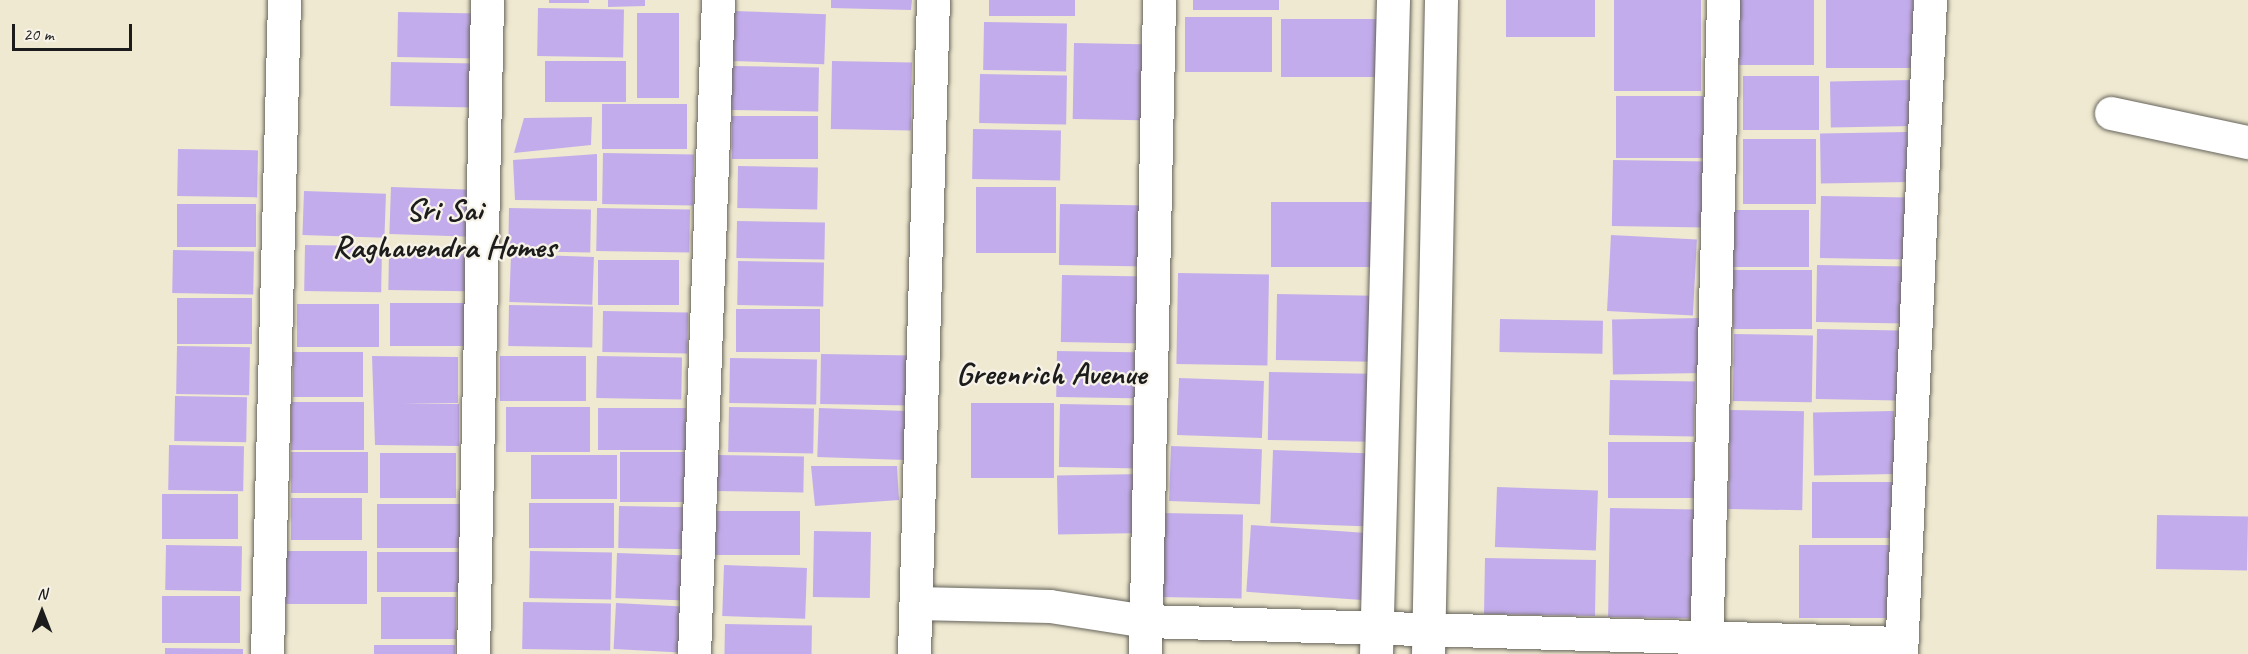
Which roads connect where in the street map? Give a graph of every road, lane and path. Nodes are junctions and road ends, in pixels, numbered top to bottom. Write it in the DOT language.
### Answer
graph roads {
  1 [pos="284,0"];
  2 [pos="487,0"];
  3 [pos="718,0"];
  4 [pos="933,0"];
  5 [pos="1159,0"];
  6 [pos="1393,0"];
  7 [pos="1441,0"];
  8 [pos="1723,0"];
  9 [pos="1930,0"];
  10 [pos="2111,113"];
  11 [pos="2248,142"];
  12 [pos="916,603"];
  13 [pos="1146,621"];
  14 [pos="1376,640"];
  15 [pos="1429,642"];
  16 [pos="1706,646"];
  17 [pos="1901,649"];
  18 [pos="267,654"];
  19 [pos="473,654"];
  20 [pos="694,654"];
  21 [pos="914,654"];
  22 [pos="1145,654"];
  1 -- 18 [label="street"];
  2 -- 19 [label="street"];
  3 -- 20 [label="street"];
  4 -- 12 [label="street"];
  5 -- 13 [label="street"];
  6 -- 14 [label="street"];
  7 -- 15 [label="street"];
  8 -- 16 [label="street"];
  9 -- 17 [label="street"];
  10 -- 11 [label="street"];
  12 -- 13 [label="street"];
  12 -- 21 [label="street"];
  13 -- 14 [label="street"];
  13 -- 22 [label="street"];
  14 -- 15 [label="street"];
  15 -- 16 [label="street"];
  16 -- 17 [label="street"];
}
